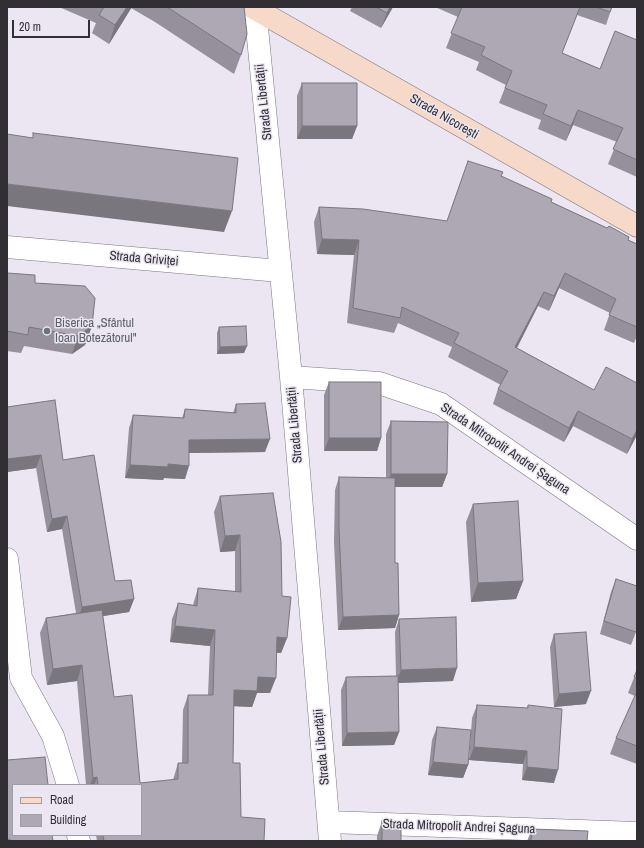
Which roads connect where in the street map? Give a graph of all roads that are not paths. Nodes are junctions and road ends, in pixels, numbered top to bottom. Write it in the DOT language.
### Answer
graph roads {
  1 [pos="254,8"];
  2 [pos="637,226"];
  3 [pos="7,247"];
  4 [pos="280,271"];
  5 [pos="291,377"];
  6 [pos="637,539"];
  7 [pos="7,559"];
  8 [pos="14,678"];
  9 [pos="68,784"];
  10 [pos="329,832"];
  11 [pos="637,832"];
  1 -- 2 [label="main road, Strada Nicorești"];
  1 -- 4 [label="street, Strada Libertății"];
  3 -- 4 [label="street, Strada Griviței"];
  4 -- 5 [label="street, Strada Libertății"];
  5 -- 6 [label="street, Strada Mitropolit Andrei Șaguna"];
  5 -- 10 [label="street, Strada Libertății"];
  7 -- 8 [label="street"];
  8 -- 9 [label="street"];
  10 -- 11 [label="street, Strada Mitropolit Andrei Șaguna"];
}
